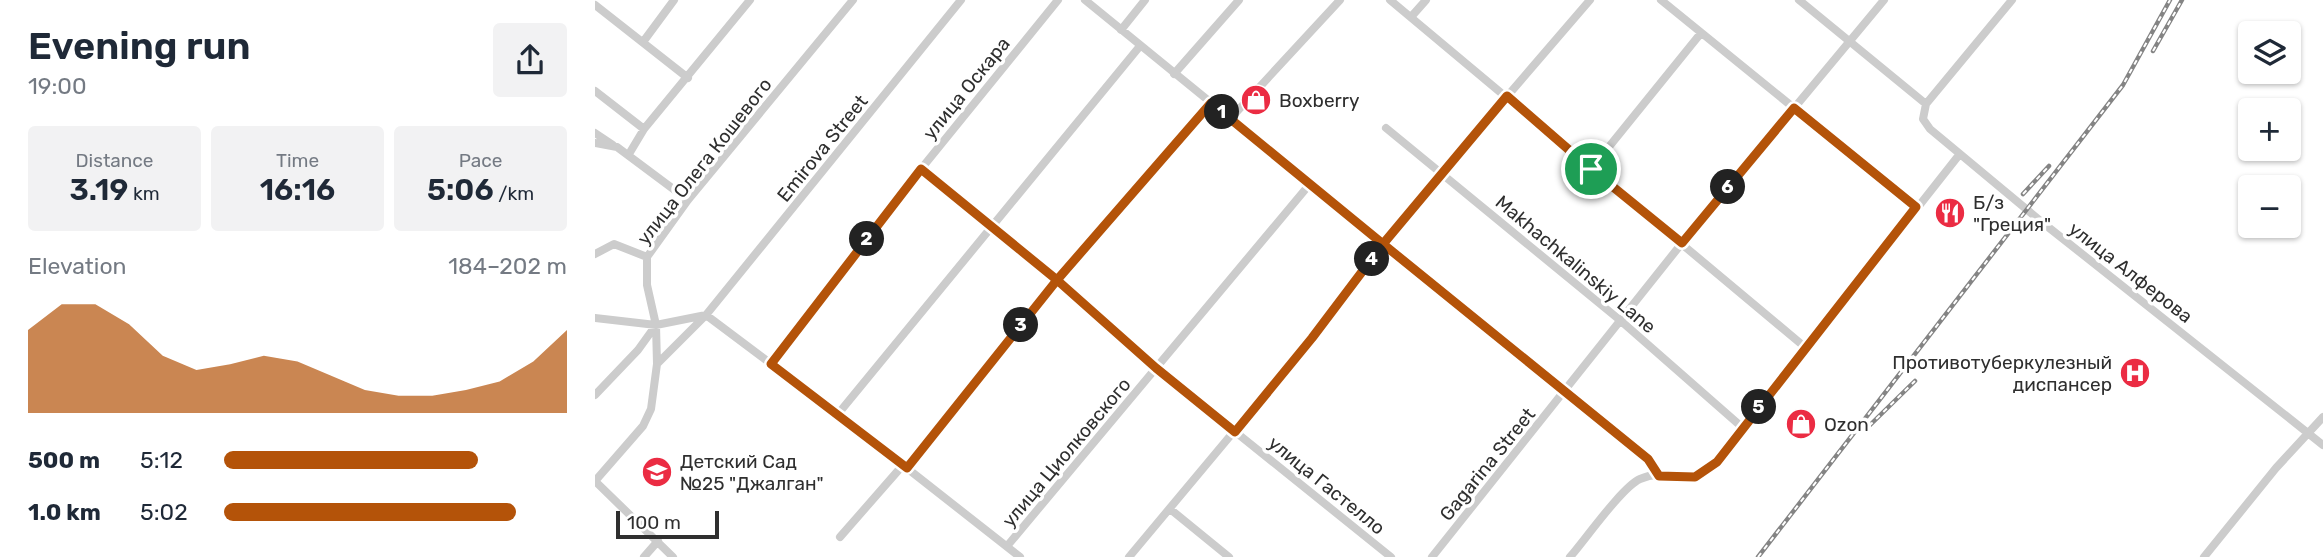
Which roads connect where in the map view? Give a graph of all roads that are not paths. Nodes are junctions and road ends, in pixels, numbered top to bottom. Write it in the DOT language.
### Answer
graph roads {
  1 [pos="674,0"];
  2 [pos="750,0"];
  3 [pos="853,0"];
  4 [pos="961,0"];
  5 [pos="1058,0"];
  6 [pos="1084,0"];
  7 [pos="1145,0"];
  8 [pos="1239,0"];
  9 [pos="1340,0"];
  10 [pos="1390,0"];
  11 [pos="1426,0"];
  12 [pos="1590,0"];
  13 [pos="1661,0"];
  14 [pos="1799,0"];
  15 [pos="1884,0"];
  16 [pos="2012,0"];
  17 [pos="595,5"];
  18 [pos="1411,17"];
  19 [pos="1121,30"];
  20 [pos="1701,33"];
  21 [pos="1851,41"];
  22 [pos="643,42"];
  23 [pos="1140,46"];
  24 [pos="1174,74"];
  25 [pos="688,78"];
  26 [pos="595,91"];
  27 [pos="1507,96"];
  28 [pos="1211,103"];
  29 [pos="1926,104"];
  30 [pos="1794,108"];
  31 [pos="1230,119"];
  32 [pos="1386,128"];
  33 [pos="644,129"];
  34 [pos="595,133"];
  35 [pos="595,143"];
  36 [pos="617,147"];
  37 [pos="629,155"];
  38 [pos="1959,155"];
  39 [pos="921,169"];
  40 [pos="1591,169"];
  41 [pos="1442,172"];
  42 [pos="1309,185"];
  43 [pos="688,200"];
  44 [pos="1916,207"];
  45 [pos="992,229"];
  46 [pos="1682,243"];
  47 [pos="1383,244"];
  48 [pos="595,254"];
  49 [pos="647,257"];
  50 [pos="1057,280"];
  51 [pos="706,315"];
  52 [pos="595,318"];
  53 [pos="1621,321"];
  54 [pos="656,326"];
  55 [pos="1806,348"];
  56 [pos="657,364"];
  57 [pos="771,364"];
  58 [pos="1156,368"];
  59 [pos="1565,393"];
  60 [pos="595,395"];
  61 [pos="838,414"];
  62 [pos="2323,417"];
  63 [pos="1743,428"];
  64 [pos="1235,432"];
  65 [pos="2309,434"];
  66 [pos="2323,445"];
  67 [pos="905,467"];
  68 [pos="1659,476"];
  69 [pos="595,481"];
  70 [pos="1170,509"];
  71 [pos="840,537"];
  72 [pos="658,541"];
  73 [pos="1008,545"];
  74 [pos="1222,555"];
  75 [pos="644,557"];
  76 [pos="673,557"];
  77 [pos="1020,557"];
  78 [pos="1129,557"];
  79 [pos="1391,557"];
  80 [pos="1432,557"];
  81 [pos="1570,557"];
  82 [pos="2204,557"];
  1 -- 22 [label="street"];
  2 -- 25 [label="street"];
  3 -- 43 [label="street, улица Олега Кошевого"];
  4 -- 51 [label="street, Emirova Street"];
  5 -- 39 [label="street, улица Оскара"];
  6 -- 19 [label="street"];
  7 -- 19 [label="street"];
  8 -- 24 [label="street"];
  9 -- 31 [label="street"];
  10 -- 18 [label="street"];
  11 -- 18 [label="street"];
  12 -- 27 [label="street"];
  13 -- 20 [label="street"];
  14 -- 21 [label="street"];
  15 -- 21 [label="street, Gagarina Street"];
  16 -- 29 [label="street"];
  17 -- 22 [label="street"];
  18 -- 27 [label="street"];
  19 -- 23 [label="street"];
  20 -- 30 [label="street"];
  20 -- 40 [label="street"];
  21 -- 29 [label="street"];
  21 -- 30 [label="street, Gagarina Street"];
  22 -- 25 [label="street"];
  23 -- 24 [label="street"];
  23 -- 45 [label="street"];
  24 -- 28 [label="street"];
  25 -- 33 [label="street"];
  26 -- 33 [label="street"];
  27 -- 40 [label="street"];
  27 -- 41 [label="street"];
  28 -- 31 [label="street"];
  28 -- 50 [label="street"];
  29 -- 38 [label="street, улица Алферова"];
  30 -- 44 [label="street"];
  30 -- 46 [label="street, Gagarina Street"];
  31 -- 42 [label="street"];
  32 -- 41 [label="street, Makhachkalinskiy Lane"];
  33 -- 37 [label="street"];
  34 -- 36 [label="street"];
  35 -- 36 [label="street"];
  36 -- 37 [label="street"];
  37 -- 43 [label="street"];
  38 -- 44 [label="street"];
  38 -- 65 [label="street, улица Алферова"];
  39 -- 45 [label="street, улица Гастелло"];
  39 -- 57 [label="street, улица Оскара"];
  40 -- 46 [label="street"];
  41 -- 47 [label="street"];
  41 -- 53 [label="street, Makhachkalinskiy Lane"];
  42 -- 47 [label="street"];
  42 -- 58 [label="street, улица Циолковского"];
  43 -- 49 [label="street, улица Олега Кошевого"];
  44 -- 55 [label="street"];
  45 -- 50 [label="street, улица Гастелло"];
  45 -- 61 [label="street"];
  46 -- 53 [label="street, Gagarina Street"];
  46 -- 55 [label="street"];
  47 -- 59 [label="street"];
  47 -- 64 [label="street"];
  48 -- 49 [label="street"];
  49 -- 54 [label="street, улица Олега Кошевого"];
  50 -- 58 [label="street, улица Гастелло"];
  50 -- 67 [label="street"];
  51 -- 54 [label="street"];
  51 -- 56 [label="street, Emirova Street"];
  51 -- 57 [label="street"];
  52 -- 54 [label="street"];
  53 -- 59 [label="street, Gagarina Street"];
  53 -- 63 [label="street, Makhachkalinskiy Lane"];
  54 -- 56 [label="street, улица Олега Кошевого"];
  54 -- 60 [label="street"];
  55 -- 63 [label="street"];
  56 -- 69 [label="street, улица Олега Кошевого"];
  57 -- 61 [label="street"];
  58 -- 64 [label="street, улица Гастелло"];
  58 -- 73 [label="street, улица Циолковского"];
  59 -- 68 [label="street"];
  59 -- 80 [label="street, Gagarina Street"];
  61 -- 67 [label="street"];
  62 -- 65 [label="street"];
  63 -- 68 [label="street"];
  64 -- 70 [label="street"];
  64 -- 79 [label="street, улица Гастелло"];
  65 -- 66 [label="street, улица Алферова"];
  65 -- 82 [label="street"];
  67 -- 71 [label="street"];
  67 -- 73 [label="street"];
  68 -- 81 [label="street"];
  69 -- 72 [label="street"];
  70 -- 74 [label="street"];
  70 -- 78 [label="street"];
  72 -- 75 [label="street"];
  72 -- 76 [label="street"];
  73 -- 77 [label="street"];
}
